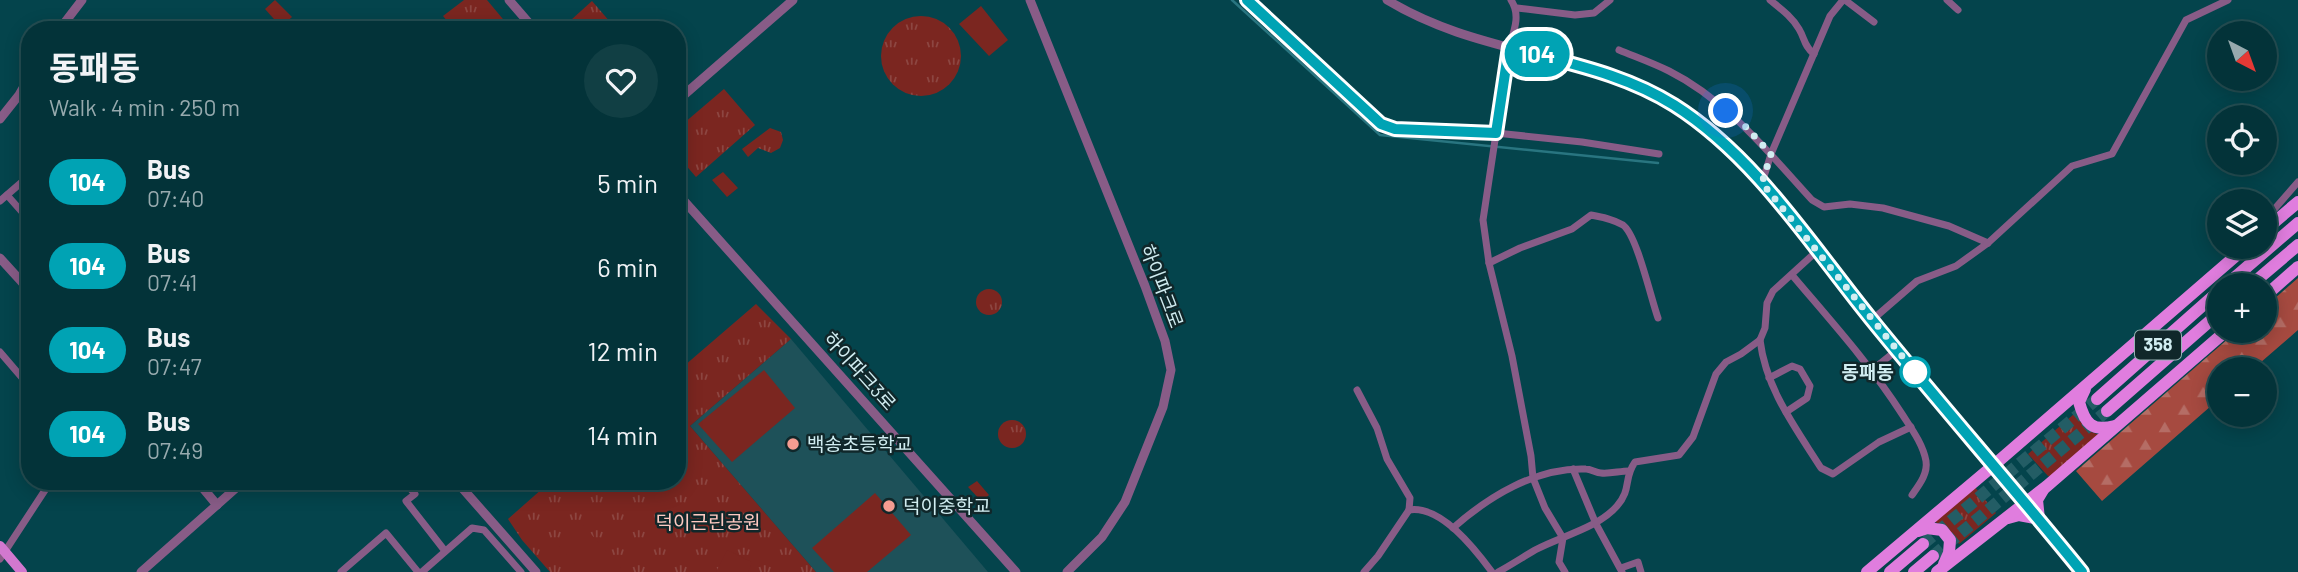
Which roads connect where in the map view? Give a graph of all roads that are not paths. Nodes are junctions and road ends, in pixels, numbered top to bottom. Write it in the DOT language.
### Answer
graph roads {
  1 [pos="82,0"];
  2 [pos="509,0"];
  3 [pos="793,0"];
  4 [pos="1030,0"];
  5 [pos="1247,0"];
  6 [pos="1387,0"];
  7 [pos="1511,0"];
  8 [pos="1610,0"];
  9 [pos="1770,0"];
  10 [pos="1844,0"];
  11 [pos="1947,0"];
  12 [pos="2228,0"];
  13 [pos="1517,8"];
  14 [pos="1958,10"];
  15 [pos="65,21"];
  16 [pos="527,21"];
  17 [pos="1874,22"];
  18 [pos="1509,47"];
  19 [pos="1619,50"];
  20 [pos="1814,54"];
  21 [pos="21,92"];
  22 [pos="686,94"];
  23 [pos="0,119"];
  24 [pos="1495,137"];
  25 [pos="1659,154"];
  26 [pos="1771,154"];
  27 [pos="2298,181"];
  28 [pos="21,183"];
  29 [pos="1762,183"];
  30 [pos="7,195"];
  31 [pos="0,201"];
  32 [pos="2298,202"];
  33 [pos="686,203"];
  34 [pos="2277,206"];
  35 [pos="21,211"];
  36 [pos="2277,220"];
  37 [pos="2298,223"];
  38 [pos="1799,228"];
  39 [pos="1988,243"];
  40 [pos="2298,245"];
  41 [pos="1817,251"];
  42 [pos="0,257"];
  43 [pos="2232,259"];
  44 [pos="1489,263"];
  45 [pos="2298,267"];
  46 [pos="2239,273"];
  47 [pos="2265,273"];
  48 [pos="1792,275"];
  49 [pos="21,281"];
  50 [pos="2277,286"];
  51 [pos="2207,302"];
  52 [pos="1658,318"];
  53 [pos="1872,320"];
  54 [pos="2207,324"];
  55 [pos="1760,340"];
  56 [pos="2212,343"];
  57 [pos="1897,350"];
  58 [pos="0,352"];
  59 [pos="1871,371"];
  60 [pos="21,376"];
  61 [pos="1769,378"];
  62 [pos="2087,386"];
  63 [pos="1357,390"];
  64 [pos="2097,399"];
  65 [pos="2107,411"];
  66 [pos="1786,412"];
  67 [pos="2119,425"];
  68 [pos="1911,427"];
  69 [pos="1994,465"];
  70 [pos="1573,469"];
  71 [pos="1629,471"];
  72 [pos="1534,478"];
  73 [pos="2047,486"];
  74 [pos="45,490"];
  75 [pos="204,490"];
  76 [pos="234,490"];
  77 [pos="412,490"];
  78 [pos="464,490"];
  79 [pos="1912,495"];
  80 [pos="2026,503"];
  81 [pos="217,505"];
  82 [pos="1409,510"];
  83 [pos="2039,519"];
  84 [pos="2002,522"];
  85 [pos="1596,524"];
  86 [pos="1453,528"];
  87 [pos="1913,532"];
  88 [pos="1563,538"];
  89 [pos="1923,544"];
  90 [pos="445,551"];
  91 [pos="2,552"];
  92 [pos="1933,556"];
  93 [pos="1621,570"];
  94 [pos="1940,570"];
  95 [pos="22,572"];
  96 [pos="141,572"];
  97 [pos="341,572"];
  98 [pos="420,572"];
  99 [pos="521,572"];
  100 [pos="536,572"];
  101 [pos="1016,572"];
  102 [pos="1066,572"];
  103 [pos="1364,572"];
  104 [pos="1492,572"];
  105 [pos="1498,572"];
  106 [pos="1565,572"];
  107 [pos="1642,572"];
  108 [pos="1867,572"];
  109 [pos="1889,572"];
  110 [pos="1914,572"];
  111 [pos="2082,572"];
  1 -- 15 [label="street"];
  2 -- 16 [label="street"];
  3 -- 22 [label="street"];
  4 -- 102 [label="street, 하이파크로"];
  5 -- 24 [label="street"];
  6 -- 18 [label="street"];
  7 -- 13 [label="street"];
  8 -- 13 [label="street"];
  9 -- 20 [label="street"];
  10 -- 17 [label="street"];
  10 -- 20 [label="street"];
  11 -- 14 [label="street"];
  12 -- 39 [label="street"];
  13 -- 18 [label="street"];
  18 -- 24 [label="street"];
  18 -- 29 [label="street"];
  19 -- 26 [label="street"];
  20 -- 26 [label="street"];
  21 -- 23 [label="street"];
  24 -- 25 [label="street"];
  24 -- 44 [label="street"];
  26 -- 29 [label="street"];
  26 -- 39 [label="street"];
  27 -- 34 [label="street"];
  28 -- 30 [label="street"];
  29 -- 38 [label="street"];
  30 -- 31 [label="street"];
  30 -- 35 [label="street"];
  32 -- 36 [label="highway"];
  33 -- 101 [label="street, 하이파크3로"];
  37 -- 46 [label="highway"];
  38 -- 41 [label="main road"];
  39 -- 53 [label="street"];
  40 -- 47 [label="highway"];
  41 -- 48 [label="street"];
  41 -- 53 [label="main road"];
  42 -- 49 [label="street"];
  43 -- 62 [label="highway"];
  44 -- 52 [label="street"];
  44 -- 72 [label="street"];
  45 -- 50 [label="highway"];
  48 -- 55 [label="street"];
  48 -- 59 [label="street"];
  51 -- 64 [label="highway, 358"];
  53 -- 57 [label="main road"];
  54 -- 65 [label="highway, 358"];
  55 -- 61 [label="street"];
  55 -- 71 [label="street"];
  56 -- 67 [label="highway"];
  57 -- 59 [label="street"];
  57 -- 69 [label="main road"];
  58 -- 60 [label="street"];
  59 -- 68 [label="street"];
  61 -- 66 [label="street"];
  61 -- 66 [label="street"];
  62 -- 67 [label="highway"];
  62 -- 69 [label="highway"];
  63 -- 82 [label="street"];
  66 -- 68 [label="street"];
  67 -- 73 [label="highway"];
  68 -- 79 [label="street"];
  69 -- 80 [label="main road"];
  69 -- 87 [label="highway"];
  70 -- 71 [label="street"];
  70 -- 72 [label="street"];
  70 -- 85 [label="street"];
  71 -- 85 [label="street"];
  72 -- 86 [label="street"];
  72 -- 88 [label="street"];
  73 -- 80 [label="highway"];
  73 -- 83 [label="highway"];
  74 -- 91 [label="street"];
  75 -- 81 [label="street"];
  76 -- 81 [label="street"];
  77 -- 90 [label="street"];
  78 -- 100 [label="street"];
  80 -- 83 [label="main road"];
  80 -- 84 [label="highway"];
  81 -- 96 [label="street"];
  82 -- 86 [label="street"];
  82 -- 103 [label="street"];
  83 -- 84 [label="highway"];
  83 -- 111 [label="main road"];
  84 -- 94 [label="highway"];
  85 -- 88 [label="street"];
  85 -- 93 [label="street"];
  86 -- 104 [label="street"];
  87 -- 94 [label="highway"];
  87 -- 108 [label="highway"];
  88 -- 105 [label="street"];
  88 -- 106 [label="street"];
  89 -- 109 [label="highway"];
  90 -- 98 [label="street"];
  90 -- 99 [label="street"];
  91 -- 95 [label="main road"];
  92 -- 110 [label="highway"];
  93 -- 107 [label="street"];
  97 -- 98 [label="street"];
}
